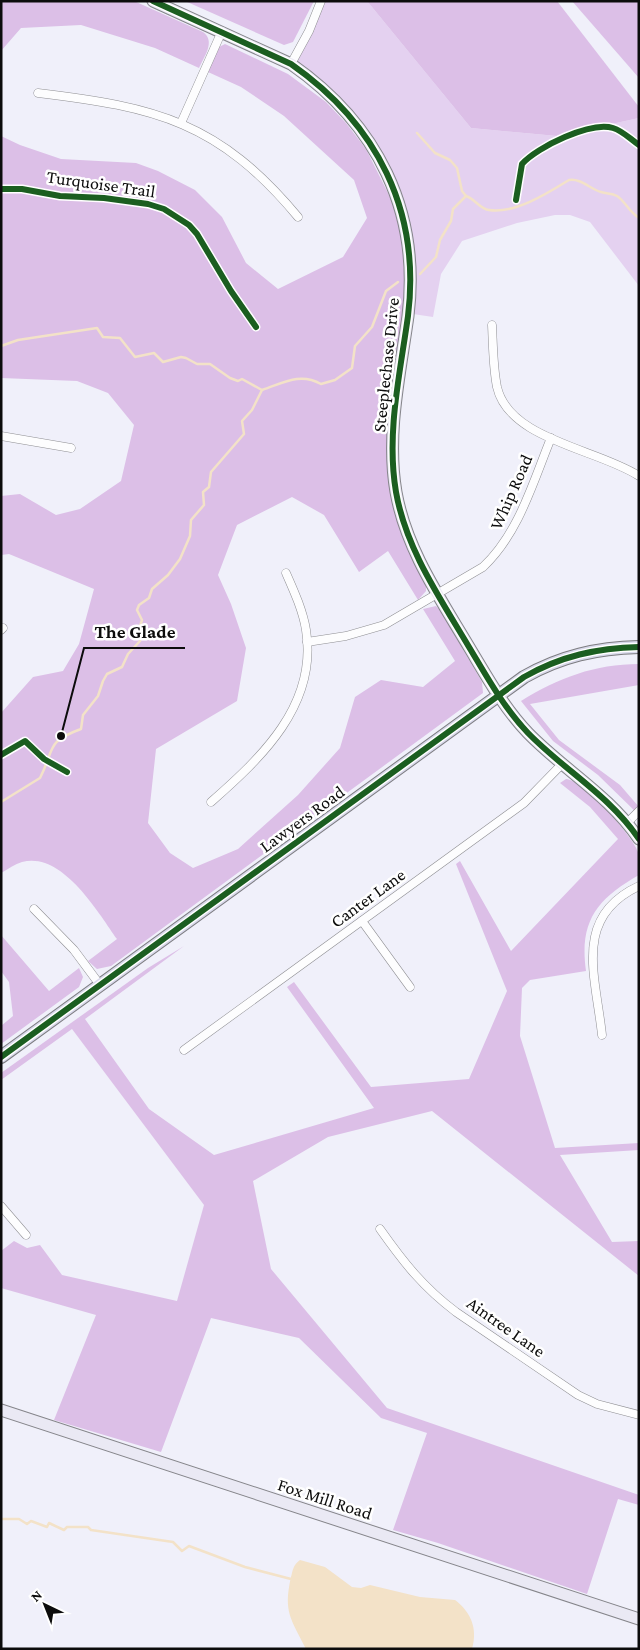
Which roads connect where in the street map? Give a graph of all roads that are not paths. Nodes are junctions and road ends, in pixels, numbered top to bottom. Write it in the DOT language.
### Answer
graph roads {
  1 [pos="153,1"];
  2 [pos="321,1"];
  3 [pos="222,32"];
  4 [pos="291,64"];
  5 [pos="38,93"];
  6 [pos="181,123"];
  7 [pos="298,217"];
  8 [pos="492,325"];
  9 [pos="1,436"];
  10 [pos="552,438"];
  11 [pos="71,448"];
  12 [pos="639,476"];
  13 [pos="286,573"];
  14 [pos="437,594"];
  15 [pos="307,642"];
  16 [pos="639,647"];
  17 [pos="498,695"];
  18 [pos="563,763"];
  19 [pos="211,802"];
  20 [pos="639,812"];
  21 [pos="626,823"];
  22 [pos="639,839"];
  23 [pos="639,886"];
  24 [pos="34,909"];
  25 [pos="362,921"];
  26 [pos="100,985"];
  27 [pos="410,987"];
  28 [pos="602,1035"];
  29 [pos="184,1050"];
  30 [pos="1,1056"];
  31 [pos="1,1206"];
  32 [pos="380,1229"];
  33 [pos="26,1235"];
  34 [pos="1,1410"];
  35 [pos="639,1415"];
  36 [pos="639,1619"];
  1 -- 3 [label="street, Steeplechase Drive"];
  2 -- 4 [label="street"];
  3 -- 4 [label="street, Steeplechase Drive"];
  3 -- 6 [label="street"];
  4 -- 14 [label="street, Steeplechase Drive"];
  5 -- 6 [label="street"];
  6 -- 7 [label="street"];
  8 -- 10 [label="street"];
  9 -- 11 [label="street"];
  10 -- 12 [label="street"];
  10 -- 14 [label="street, Whip Road"];
  13 -- 15 [label="street"];
  14 -- 15 [label="street, Whip Road"];
  14 -- 17 [label="street, Steeplechase Drive"];
  15 -- 19 [label="street"];
  16 -- 17 [label="main road, Lawyers Road"];
  17 -- 18 [label="street, Steeplechase Drive"];
  17 -- 26 [label="main road, Lawyers Road"];
  18 -- 21 [label="street, Steeplechase Drive"];
  18 -- 25 [label="street, Canter Lane"];
  20 -- 21 [label="street"];
  21 -- 22 [label="street, Steeplechase Drive"];
  23 -- 28 [label="street"];
  24 -- 26 [label="street"];
  25 -- 27 [label="street"];
  25 -- 29 [label="street, Canter Lane"];
  26 -- 30 [label="main road, Lawyers Road"];
  31 -- 33 [label="street"];
  32 -- 35 [label="street, Aintree Lane"];
  34 -- 36 [label="street, Fox Mill Road"];
}
